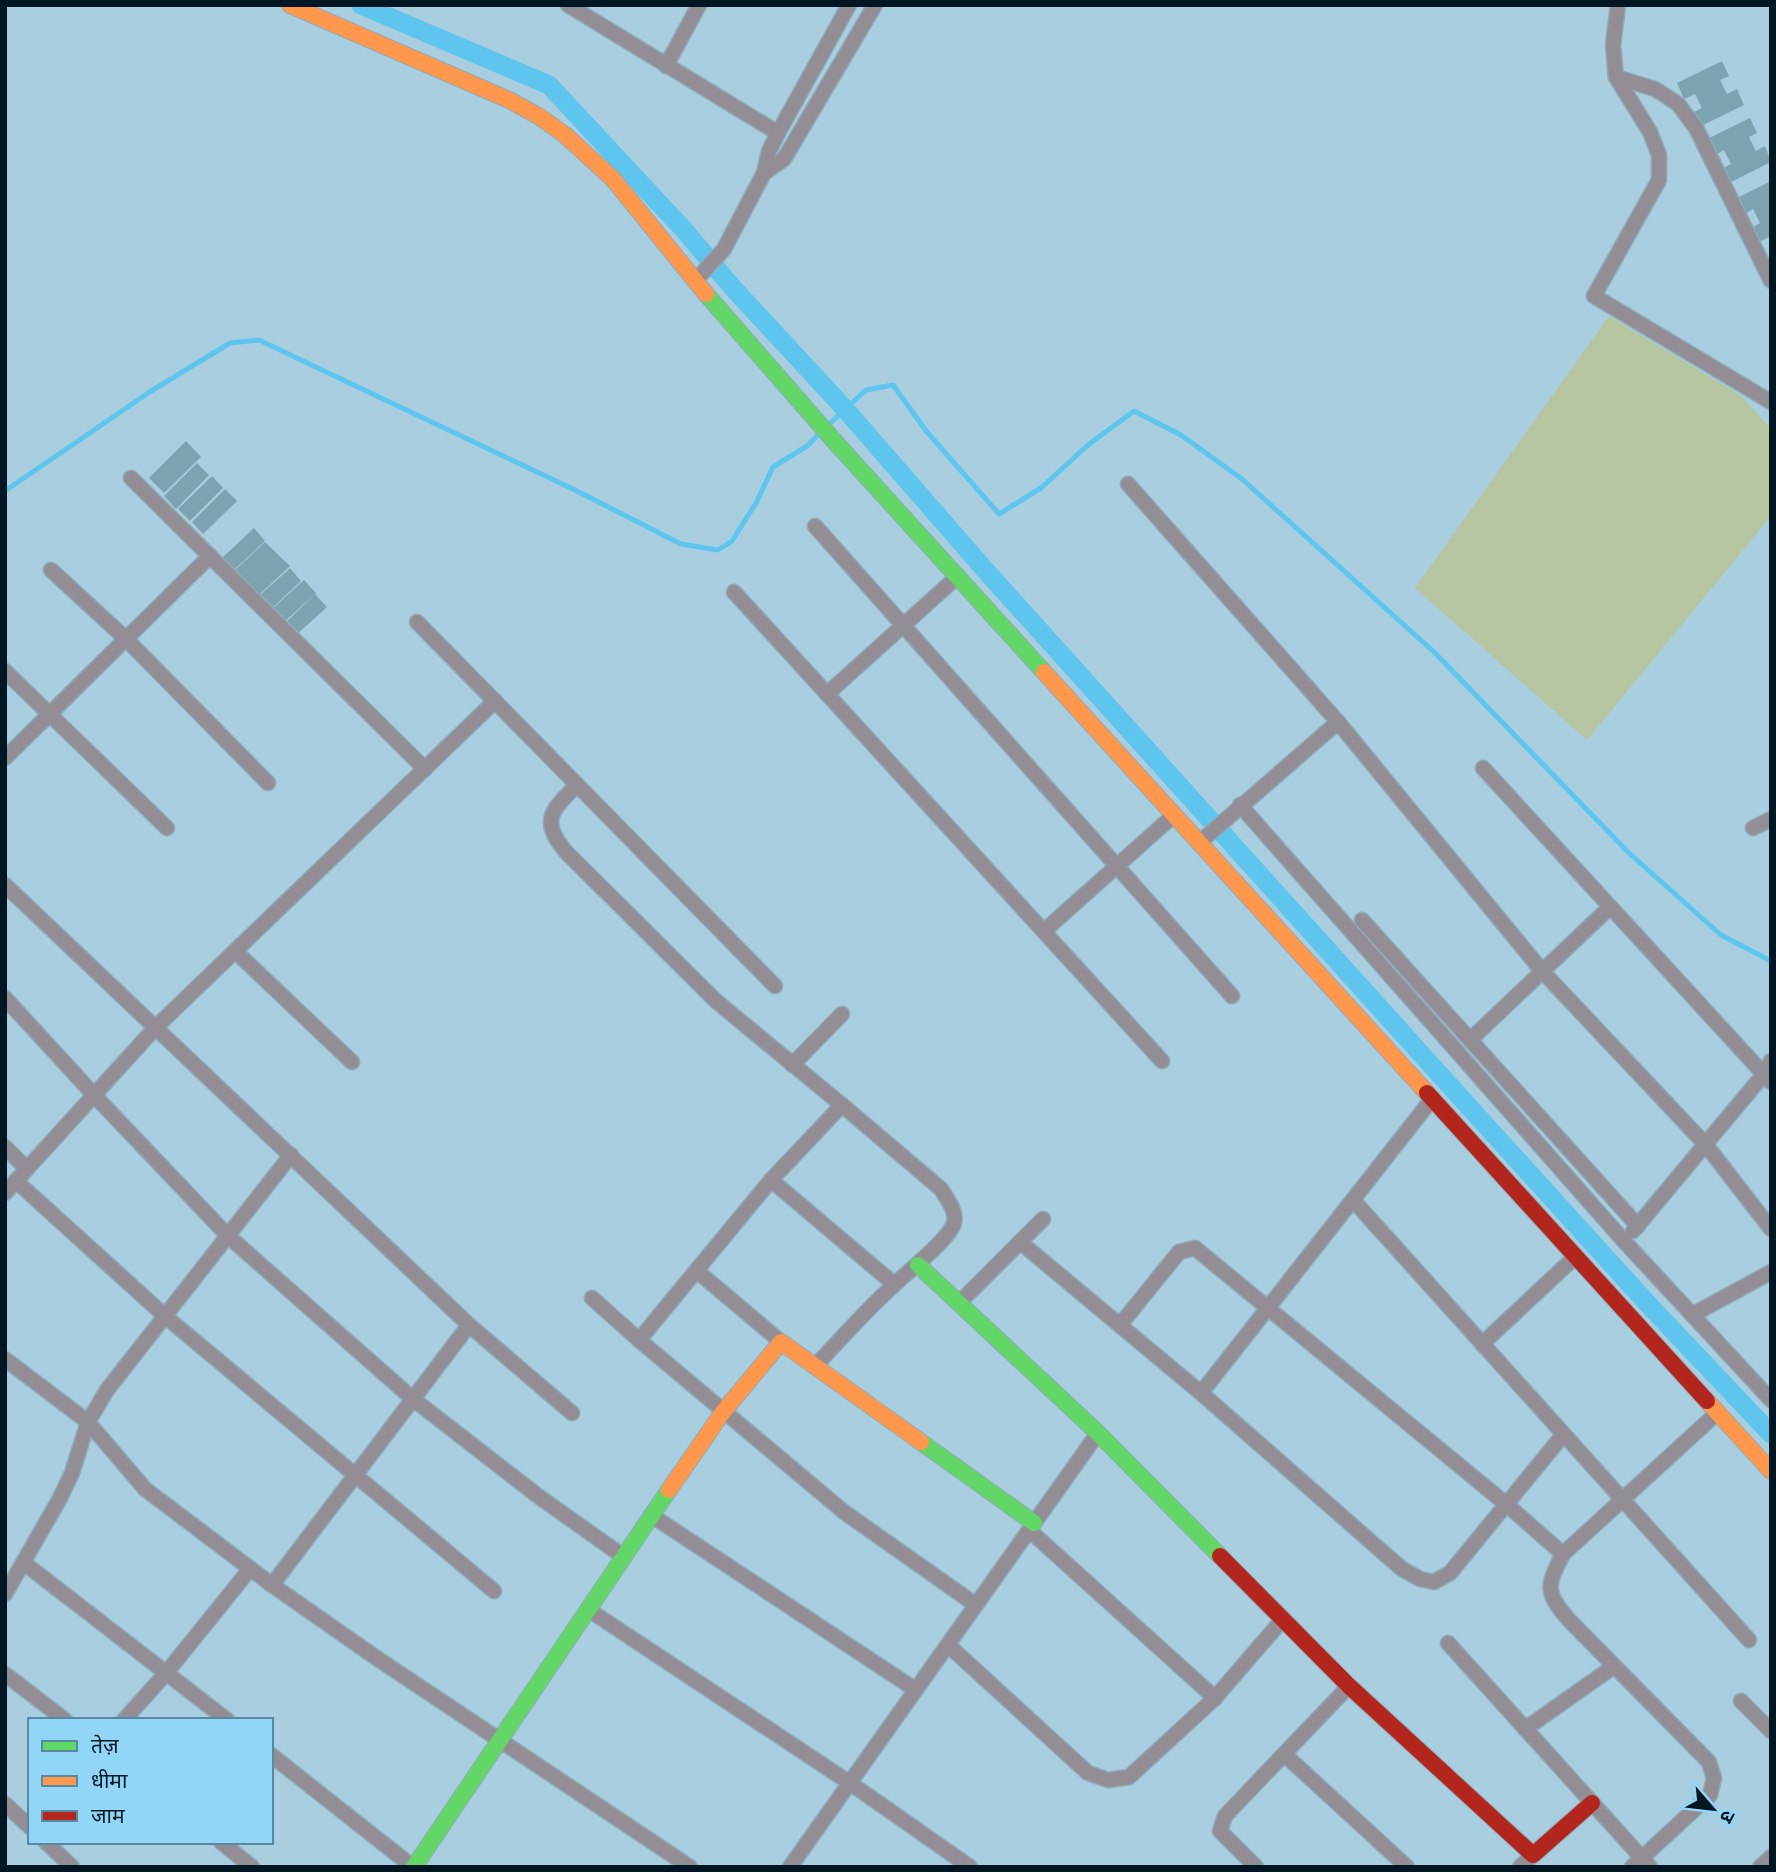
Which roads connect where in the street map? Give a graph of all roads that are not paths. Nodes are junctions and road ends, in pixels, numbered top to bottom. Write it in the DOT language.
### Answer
graph roads {
  1 [pos="290,5"];
  2 [pos="568,5"];
  3 [pos="699,5"];
  4 [pos="849,5"];
  5 [pos="875,5"];
  6 [pos="1618,5"];
  7 [pos="666,66"];
  8 [pos="1616,78"];
  9 [pos="778,133"];
  10 [pos="764,173"];
  11 [pos="699,277"];
  12 [pos="1771,281"];
  13 [pos="1771,402"];
  14 [pos="131,478"];
  15 [pos="1128,484"];
  16 [pos="815,526"];
  17 [pos="210,556"];
  18 [pos="51,570"];
  19 [pos="958,576"];
  20 [pos="734,592"];
  21 [pos="417,622"];
  22 [pos="903,626"];
  23 [pos="126,639"];
  24 [pos="5,671"];
  25 [pos="827,694"];
  26 [pos="495,701"];
  27 [pos="49,715"];
  28 [pos="1338,722"];
  29 [pos="5,758"];
  30 [pos="1483,768"];
  31 [pos="425,769"];
  32 [pos="268,783"];
  33 [pos="578,785"];
  34 [pos="1236,810"];
  35 [pos="1174,815"];
  36 [pos="1771,819"];
  37 [pos="167,828"];
  38 [pos="1753,828"];
  39 [pos="1205,837"];
  40 [pos="1116,866"];
  41 [pos="5,886"];
  42 [pos="1609,908"];
  43 [pos="1362,920"];
  44 [pos="1044,931"];
  45 [pos="235,951"];
  46 [pos="1542,971"];
  47 [pos="775,986"];
  48 [pos="1232,996"];
  49 [pos="5,998"];
  50 [pos="842,1014"];
  51 [pos="156,1027"];
  52 [pos="1470,1040"];
  53 [pos="1162,1061"];
  54 [pos="352,1062"];
  55 [pos="792,1065"];
  56 [pos="1769,1072"];
  57 [pos="94,1095"];
  58 [pos="1432,1099"];
  59 [pos="842,1105"];
  60 [pos="1706,1145"];
  61 [pos="5,1147"];
  62 [pos="291,1156"];
  63 [pos="27,1169"];
  64 [pos="771,1180"];
  65 [pos="16,1181"];
  66 [pos="5,1193"];
  67 [pos="1353,1200"];
  68 [pos="1043,1219"];
  69 [pos="1638,1226"];
  70 [pos="1771,1229"];
  71 [pos="229,1236"];
  72 [pos="1623,1240"];
  73 [pos="1020,1242"];
  74 [pos="1575,1257"];
  75 [pos="918,1265"];
  76 [pos="697,1271"];
  77 [pos="1771,1272"];
  78 [pos="894,1284"];
  79 [pos="592,1298"];
  80 [pos="959,1303"];
  81 [pos="1269,1307"];
  82 [pos="1692,1315"];
  83 [pos="166,1317"];
  84 [pos="469,1325"];
  85 [pos="1120,1325"];
  86 [pos="639,1340"];
  87 [pos="781,1342"];
  88 [pos="1482,1344"];
  89 [pos="5,1359"];
  90 [pos="815,1366"];
  91 [pos="1201,1393"];
  92 [pos="413,1399"];
  93 [pos="1771,1400"];
  94 [pos="723,1412"];
  95 [pos="572,1413"];
  96 [pos="1717,1413"];
  97 [pos="88,1422"];
  98 [pos="1098,1433"];
  99 [pos="1563,1435"];
  100 [pos="1771,1471"];
  101 [pos="355,1476"];
  102 [pos="1622,1500"];
  103 [pos="1506,1504"];
  104 [pos="651,1515"];
  105 [pos="1031,1527"];
  106 [pos="1563,1554"];
  107 [pos="624,1557"];
  108 [pos="24,1563"];
  109 [pos="250,1569"];
  110 [pos="272,1585"];
  111 [pos="7,1587"];
  112 [pos="494,1591"];
  113 [pos="976,1605"];
  114 [pos="589,1610"];
  115 [pos="1283,1619"];
  116 [pos="1749,1640"];
  117 [pos="1448,1643"];
  118 [pos="948,1645"];
  119 [pos="1613,1667"];
  120 [pos="167,1672"];
  121 [pos="5,1674"];
  122 [pos="1349,1686"];
  123 [pos="916,1690"];
  124 [pos="1216,1698"];
  125 [pos="1741,1701"];
  126 [pos="62,1718"];
  127 [pos="126,1718"];
  128 [pos="224,1718"];
  129 [pos="1525,1729"];
  130 [pos="1771,1731"];
  131 [pos="500,1741"];
  132 [pos="1284,1754"];
  133 [pos="273,1757"];
  134 [pos="850,1783"];
  135 [pos="1592,1803"];
  136 [pos="5,1804"];
  137 [pos="28,1825"];
  138 [pos="48,1844"];
  139 [pos="222,1844"];
  140 [pos="1533,1855"];
  141 [pos="1771,1857"];
  142 [pos="234,1861"];
  143 [pos="1641,1864"];
  144 [pos="68,1865"];
  145 [pos="252,1867"];
  146 [pos="414,1867"];
  147 [pos="690,1867"];
  148 [pos="790,1867"];
  149 [pos="970,1867"];
  150 [pos="1256,1867"];
  151 [pos="1407,1867"];
  152 [pos="1520,1867"];
  153 [pos="1760,1867"];
  1 -- 11 [label="street"];
  2 -- 7 [label="street"];
  3 -- 7 [label="street"];
  4 -- 9 [label="street"];
  5 -- 10 [label="street"];
  6 -- 8 [label="street"];
  7 -- 9 [label="street"];
  8 -- 12 [label="street"];
  8 -- 13 [label="street"];
  9 -- 10 [label="street"];
  10 -- 11 [label="street"];
  11 -- 19 [label="street"];
  14 -- 17 [label="street"];
  15 -- 28 [label="street"];
  16 -- 22 [label="street"];
  17 -- 23 [label="street"];
  17 -- 31 [label="street"];
  18 -- 23 [label="street"];
  19 -- 22 [label="street"];
  19 -- 35 [label="street"];
  20 -- 25 [label="street"];
  21 -- 26 [label="street"];
  22 -- 25 [label="street"];
  22 -- 40 [label="street"];
  23 -- 27 [label="street"];
  23 -- 32 [label="street"];
  24 -- 27 [label="street"];
  25 -- 44 [label="street"];
  26 -- 31 [label="street"];
  26 -- 33 [label="street"];
  27 -- 29 [label="street"];
  27 -- 37 [label="street"];
  28 -- 34 [label="street"];
  28 -- 46 [label="street"];
  30 -- 42 [label="street"];
  31 -- 45 [label="street"];
  33 -- 47 [label="street"];
  33 -- 55 [label="street"];
  34 -- 39 [label="street"];
  34 -- 72 [label="street"];
  35 -- 39 [label="street"];
  35 -- 40 [label="street"];
  36 -- 38 [label="street"];
  39 -- 58 [label="street"];
  40 -- 44 [label="street"];
  40 -- 48 [label="street"];
  41 -- 51 [label="street"];
  42 -- 46 [label="street"];
  42 -- 56 [label="street"];
  43 -- 52 [label="street"];
  44 -- 53 [label="street"];
  45 -- 51 [label="street"];
  45 -- 54 [label="street"];
  46 -- 52 [label="street"];
  46 -- 60 [label="street"];
  49 -- 57 [label="street"];
  50 -- 55 [label="street"];
  51 -- 57 [label="street"];
  51 -- 62 [label="street"];
  52 -- 69 [label="street"];
  55 -- 59 [label="street"];
  56 -- 60 [label="street"];
  57 -- 63 [label="street"];
  57 -- 71 [label="street"];
  58 -- 67 [label="street"];
  58 -- 74 [label="street"];
  59 -- 64 [label="street"];
  59 -- 75 [label="street"];
  60 -- 69 [label="street"];
  60 -- 70 [label="street"];
  61 -- 63 [label="street"];
  62 -- 71 [label="street"];
  62 -- 84 [label="street"];
  63 -- 65 [label="street"];
  64 -- 76 [label="street"];
  64 -- 78 [label="street"];
  65 -- 66 [label="street"];
  65 -- 83 [label="street"];
  67 -- 81 [label="street"];
  67 -- 88 [label="street"];
  68 -- 73 [label="street"];
  69 -- 72 [label="street"];
  71 -- 83 [label="street"];
  71 -- 92 [label="street"];
  72 -- 82 [label="street"];
  73 -- 80 [label="street"];
  73 -- 85 [label="street"];
  74 -- 88 [label="street"];
  74 -- 96 [label="street"];
  75 -- 78 [label="street"];
  75 -- 80 [label="street"];
  76 -- 86 [label="street"];
  76 -- 87 [label="street"];
  77 -- 82 [label="street"];
  78 -- 90 [label="street"];
  79 -- 86 [label="street"];
  80 -- 98 [label="street"];
  81 -- 85 [label="street"];
  81 -- 91 [label="street"];
  81 -- 103 [label="street"];
  82 -- 93 [label="street"];
  83 -- 97 [label="street"];
  83 -- 101 [label="street"];
  84 -- 92 [label="street"];
  84 -- 95 [label="street"];
  85 -- 91 [label="street"];
  86 -- 94 [label="street"];
  87 -- 90 [label="street"];
  87 -- 94 [label="street"];
  88 -- 99 [label="street"];
  89 -- 97 [label="street"];
  90 -- 105 [label="street"];
  91 -- 103 [label="street"];
  92 -- 101 [label="street"];
  92 -- 107 [label="street"];
  94 -- 104 [label="street"];
  94 -- 113 [label="street"];
  96 -- 100 [label="street"];
  96 -- 102 [label="street"];
  97 -- 108 [label="street"];
  97 -- 109 [label="street"];
  98 -- 105 [label="street"];
  98 -- 115 [label="street"];
  99 -- 102 [label="street"];
  99 -- 103 [label="street"];
  101 -- 110 [label="street"];
  101 -- 112 [label="street"];
  102 -- 106 [label="street"];
  102 -- 116 [label="street"];
  103 -- 106 [label="street"];
  104 -- 107 [label="street"];
  104 -- 123 [label="street"];
  105 -- 113 [label="street"];
  105 -- 124 [label="street"];
  106 -- 119 [label="street"];
  107 -- 114 [label="street"];
  108 -- 111 [label="street"];
  108 -- 120 [label="street"];
  109 -- 110 [label="street"];
  109 -- 120 [label="street"];
  110 -- 131 [label="street"];
  113 -- 118 [label="street"];
  114 -- 131 [label="street"];
  114 -- 134 [label="street"];
  115 -- 122 [label="street"];
  115 -- 124 [label="street"];
  117 -- 129 [label="street"];
  118 -- 123 [label="street"];
  118 -- 124 [label="street"];
  119 -- 129 [label="street"];
  119 -- 143 [label="street"];
  120 -- 127 [label="street"];
  120 -- 128 [label="street"];
  121 -- 126 [label="street"];
  122 -- 132 [label="street"];
  122 -- 140 [label="street"];
  123 -- 134 [label="street"];
  125 -- 130 [label="street"];
  129 -- 135 [label="street"];
  131 -- 146 [label="street"];
  131 -- 147 [label="street"];
  132 -- 150 [label="street"];
  132 -- 151 [label="street"];
  133 -- 146 [label="street"];
  134 -- 148 [label="street"];
  134 -- 149 [label="street"];
  135 -- 140 [label="street"];
  135 -- 143 [label="street"];
  136 -- 137 [label="street"];
  138 -- 144 [label="street"];
  139 -- 142 [label="street"];
  140 -- 152 [label="street"];
  141 -- 153 [label="street"];
  142 -- 145 [label="street"];
}
